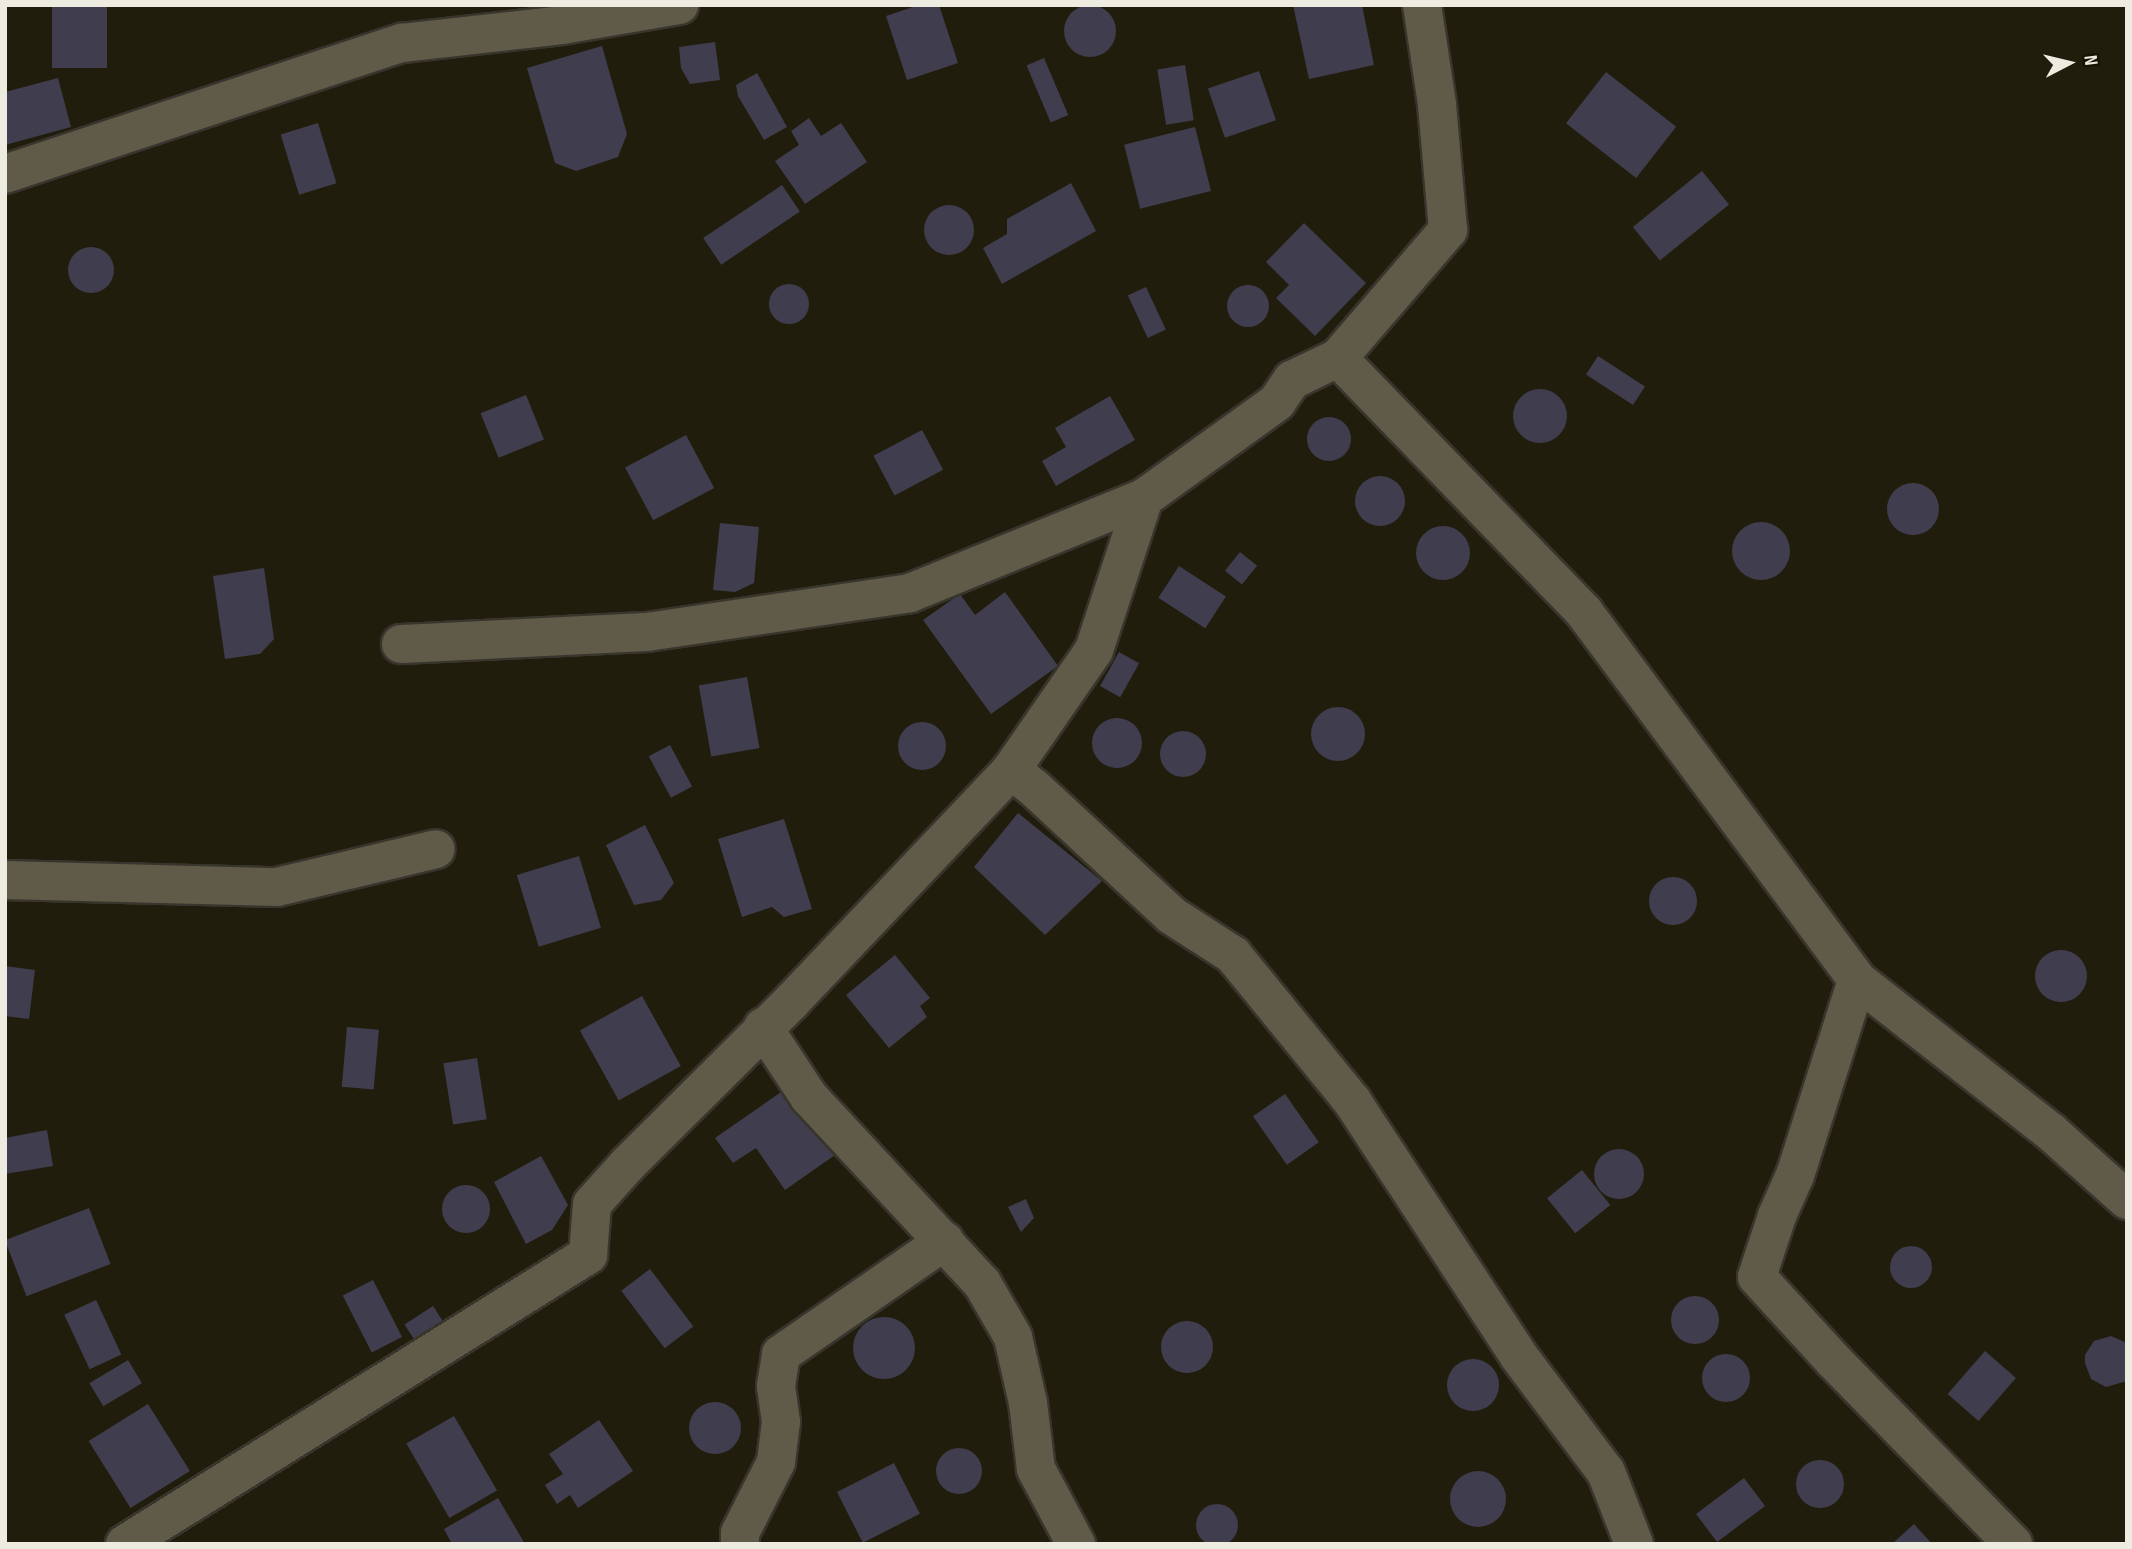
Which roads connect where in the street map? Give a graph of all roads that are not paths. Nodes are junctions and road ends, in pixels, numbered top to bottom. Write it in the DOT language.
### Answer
graph roads {
  1 [pos="678,5"];
  2 [pos="1422,5"];
  3 [pos="5,174"];
  4 [pos="1338,358"];
  5 [pos="1144,498"];
  6 [pos="401,644"];
  7 [pos="1011,770"];
  8 [pos="436,849"];
  9 [pos="5,880"];
  10 [pos="1857,980"];
  11 [pos="763,1027"];
  12 [pos="2127,1200"];
  13 [pos="945,1241"];
  14 [pos="125,1544"];
  15 [pos="740,1544"];
  16 [pos="1076,1544"];
  17 [pos="1634,1544"];
  18 [pos="2013,1544"];
  1 -- 3 [label="street"];
  2 -- 4 [label="street"];
  4 -- 5 [label="street"];
  4 -- 10 [label="street"];
  5 -- 6 [label="street"];
  5 -- 7 [label="street"];
  7 -- 11 [label="street"];
  7 -- 17 [label="street"];
  8 -- 9 [label="street"];
  10 -- 12 [label="street"];
  10 -- 18 [label="street"];
  11 -- 13 [label="street"];
  11 -- 14 [label="street"];
  13 -- 15 [label="street"];
  13 -- 16 [label="street"];
}
